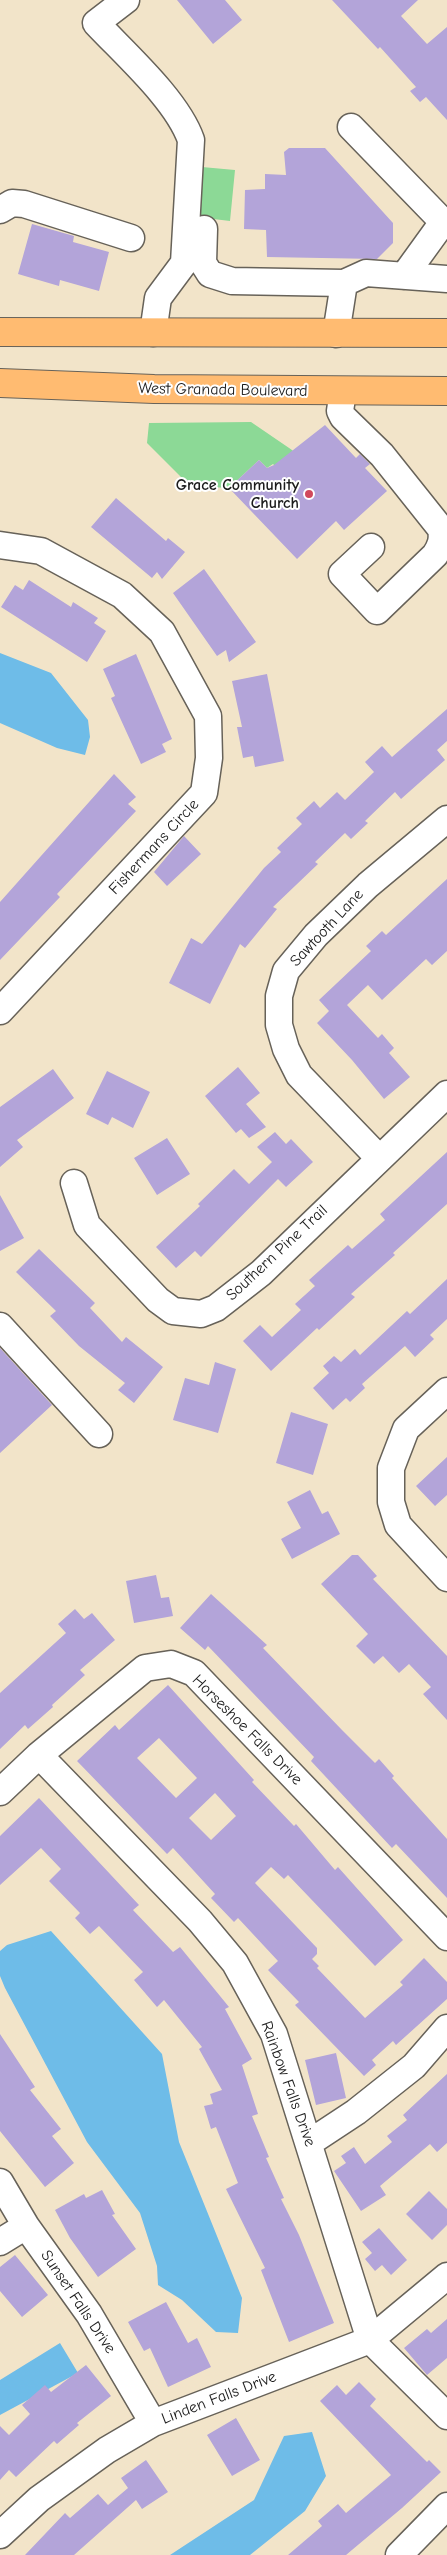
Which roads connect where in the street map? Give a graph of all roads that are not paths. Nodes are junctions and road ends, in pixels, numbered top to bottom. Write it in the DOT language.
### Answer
graph roads {
  1 [pos="126,0"];
  2 [pos="352,127"];
  3 [pos="0,210"];
  4 [pos="445,224"];
  5 [pos="204,229"];
  6 [pos="131,238"];
  7 [pos="404,276"];
  8 [pos="447,279"];
  9 [pos="344,283"];
  10 [pos="0,332"];
  11 [pos="38,333"];
  12 [pos="154,333"];
  13 [pos="447,333"];
  14 [pos="336,334"];
  15 [pos="0,350"];
  16 [pos="0,383"];
  17 [pos="343,391"];
  18 [pos="447,391"];
  19 [pos="0,545"];
  20 [pos="371,547"];
  21 [pos="447,819"];
  22 [pos="0,1011"];
  23 [pos="447,1094"];
  24 [pos="378,1157"];
  25 [pos="74,1183"];
  26 [pos="0,1326"];
  27 [pos="447,1391"];
  28 [pos="100,1434"];
  29 [pos="447,1578"];
  30 [pos="39,1755"];
  31 [pos="0,1792"];
  32 [pos="447,1937"];
  33 [pos="447,2028"];
  34 [pos="309,2143"];
  35 [pos="0,2182"];
  36 [pos="26,2226"];
  37 [pos="0,2242"];
  38 [pos="447,2276"];
  39 [pos="370,2340"];
  40 [pos="447,2416"];
  41 [pos="153,2424"];
  42 [pos="447,2506"];
  43 [pos="0,2535"];
  44 [pos="399,2555"];
  1 -- 12 [label="street"];
  2 -- 4 [label="street"];
  3 -- 6 [label="street"];
  4 -- 7 [label="street"];
  5 -- 9 [label="street"];
  7 -- 8 [label="street"];
  7 -- 9 [label="street"];
  9 -- 14 [label="street"];
  10 -- 11 [label="main road"];
  11 -- 12 [label="main road"];
  11 -- 15 [label="main road"];
  12 -- 14 [label="main road"];
  13 -- 14 [label="main road"];
  16 -- 17 [label="main road, West Granada Boulevard"];
  17 -- 18 [label="main road, West Granada Boulevard"];
  17 -- 20 [label="street"];
  19 -- 22 [label="street, Fishermans Circle"];
  21 -- 24 [label="street, Sawtooth Lane"];
  23 -- 24 [label="street, Southern Pine Trail"];
  24 -- 25 [label="street, Southern Pine Trail"];
  26 -- 28 [label="street"];
  27 -- 29 [label="street"];
  30 -- 31 [label="street, Horseshoe Falls Drive"];
  30 -- 32 [label="street, Horseshoe Falls Drive"];
  30 -- 34 [label="street, Rainbow Falls Drive"];
  33 -- 34 [label="street"];
  34 -- 39 [label="street, Rainbow Falls Drive"];
  35 -- 36 [label="street, Sunset Falls Drive"];
  36 -- 37 [label="street"];
  36 -- 41 [label="street, Sunset Falls Drive"];
  38 -- 39 [label="street, Linden Falls Drive"];
  39 -- 40 [label="street"];
  39 -- 41 [label="street, Linden Falls Drive"];
  41 -- 43 [label="street, Linden Falls Drive"];
  42 -- 44 [label="street"];
}
